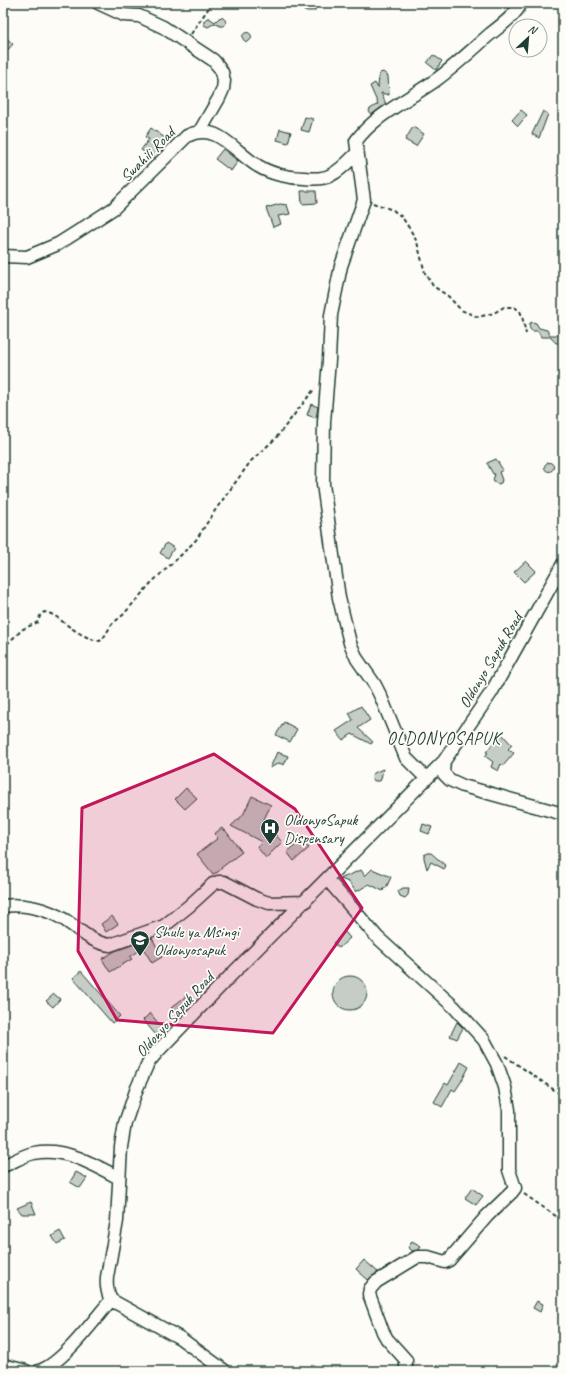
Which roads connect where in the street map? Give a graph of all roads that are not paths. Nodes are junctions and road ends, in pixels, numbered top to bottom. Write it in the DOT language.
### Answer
graph roads {
  1 [pos="98,3"];
  2 [pos="521,3"];
  3 [pos="200,131"];
  4 [pos="357,153"];
  5 [pos="3,256"];
  6 [pos="563,564"];
  7 [pos="444,761"];
  8 [pos="426,778"];
  9 [pos="563,814"];
  10 [pos="327,879"];
  11 [pos="305,902"];
  12 [pos="3,906"];
  13 [pos="3,1166"];
  14 [pos="119,1178"];
  15 [pos="111,1300"];
  16 [pos="3,1365"];
  17 [pos="26,1371"];
  18 [pos="39,1371"];
  19 [pos="225,1371"];
  20 [pos="406,1371"];
  1 -- 3 [label="street"];
  2 -- 4 [label="street"];
  3 -- 4 [label="street, Swahili Road"];
  3 -- 5 [label="street, Swahili Road"];
  4 -- 8 [label="street"];
  6 -- 7 [label="street, Oldonyo Sapuk Road"];
  7 -- 8 [label="street, Oldonyo Sapuk Road"];
  7 -- 9 [label="street"];
  8 -- 10 [label="street, Oldonyo Sapuk Road"];
  10 -- 11 [label="street, Oldonyo Sapuk Road"];
  10 -- 20 [label="street"];
  11 -- 12 [label="street"];
  11 -- 14 [label="street, Oldonyo Sapuk Road"];
  13 -- 14 [label="street"];
  14 -- 15 [label="street, Oldonyo Sapuk Road"];
  15 -- 18 [label="street"];
  15 -- 19 [label="street"];
  16 -- 17 [label="street"];
}
